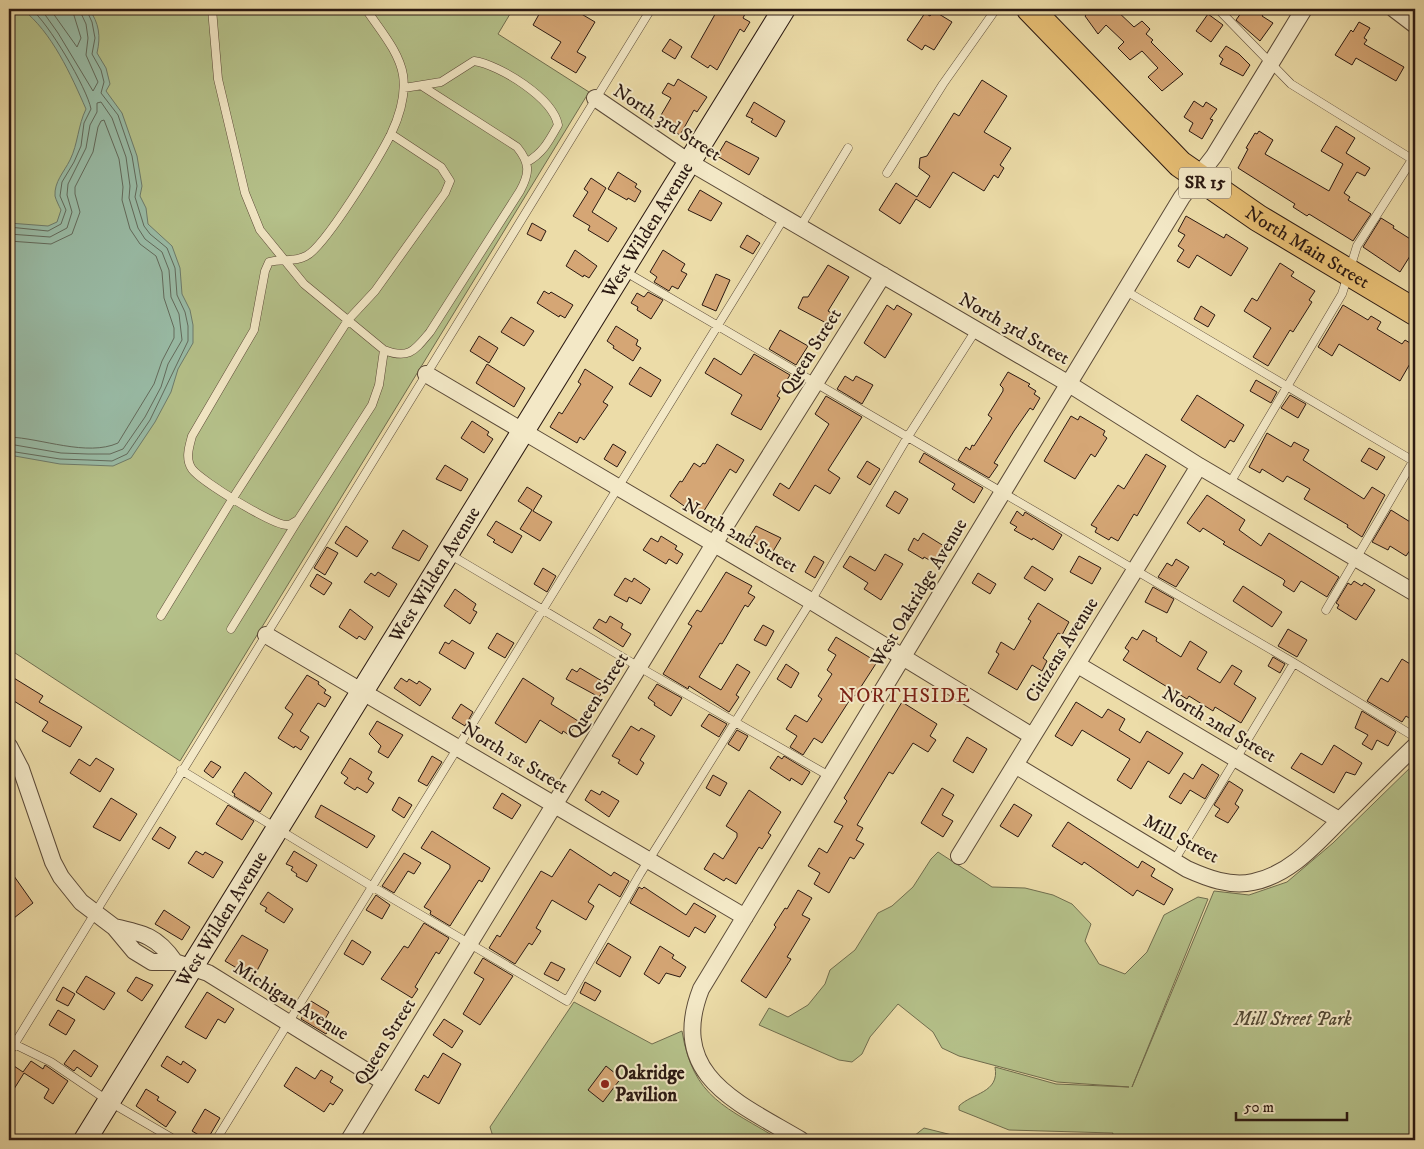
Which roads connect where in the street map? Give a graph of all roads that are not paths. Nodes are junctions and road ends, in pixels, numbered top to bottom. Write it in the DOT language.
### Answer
graph roads {
  1 [pos="212,9"];
  2 [pos="366,9"];
  3 [pos="651,9"];
  4 [pos="784,9"];
  5 [pos="996,9"];
  6 [pos="1030,9"];
  7 [pos="1218,9"];
  8 [pos="1304,9"];
  9 [pos="1394,9"];
  10 [pos="1415,25"];
  11 [pos="1271,63"];
  12 [pos="422,86"];
  13 [pos="404,88"];
  14 [pos="595,98"];
  15 [pos="391,134"];
  16 [pos="848,148"];
  17 [pos="1414,159"];
  18 [pos="527,162"];
  19 [pos="689,162"];
  20 [pos="887,173"];
  21 [pos="1198,178"];
  22 [pos="784,218"];
  23 [pos="800,227"];
  24 [pos="283,261"];
  25 [pos="622,270"];
  26 [pos="1349,272"];
  27 [pos="883,275"];
  28 [pos="1126,291"];
  29 [pos="1415,312"];
  30 [pos="348,320"];
  31 [pos="719,326"];
  32 [pos="976,330"];
  33 [pos="384,350"];
  34 [pos="426,374"];
  35 [pos="815,383"];
  36 [pos="1069,384"];
  37 [pos="1287,385"];
  38 [pos="522,432"];
  39 [pos="907,438"];
  40 [pos="1415,460"];
  41 [pos="1200,466"];
  42 [pos="1230,483"];
  43 [pos="618,488"];
  44 [pos="1002,492"];
  45 [pos="233,498"];
  46 [pos="298,520"];
  47 [pos="714,544"];
  48 [pos="447,553"];
  49 [pos="1356,558"];
  50 [pos="1135,570"];
  51 [pos="1415,593"];
  52 [pos="811,601"];
  53 [pos="544,609"];
  54 [pos="1326,610"];
  55 [pos="161,616"];
  56 [pos="231,629"];
  57 [pos="266,635"];
  58 [pos="903,658"];
  59 [pos="1294,663"];
  60 [pos="1078,664"];
  61 [pos="639,667"];
  62 [pos="362,691"];
  63 [pos="736,722"];
  64 [pos="1032,736"];
  65 [pos="1415,737"];
  66 [pos="9,746"];
  67 [pos="1415,746"];
  68 [pos="459,748"];
  69 [pos="1236,758"];
  70 [pos="1014,765"];
  71 [pos="181,770"];
  72 [pos="831,777"];
  73 [pos="554,804"];
  74 [pos="1339,820"];
  75 [pos="278,829"];
  76 [pos="958,856"];
  77 [pos="1174,861"];
  78 [pos="650,862"];
  79 [pos="373,887"];
  80 [pos="94,915"];
  81 [pos="745,917"];
  82 [pos="470,943"];
  83 [pos="183,965"];
  84 [pos="289,1023"];
  85 [pos="14,1044"];
  86 [pos="9,1053"];
  87 [pos="384,1082"];
  88 [pos="110,1102"];
  89 [pos="85,1140"];
  90 [pos="175,1140"];
  91 [pos="216,1140"];
  92 [pos="349,1140"];
  93 [pos="801,1140"];
  1 -- 24 [label="lane"];
  2 -- 13 [label="lane"];
  3 -- 14 [label="lane"];
  4 -- 19 [label="street, West Wilden Avenue"];
  5 -- 20 [label="lane"];
  6 -- 21 [label="main road, North Main Street / SR 15"];
  7 -- 11 [label="lane"];
  8 -- 11 [label="street, West Oakridge Avenue"];
  9 -- 10 [label="street"];
  11 -- 17 [label="lane"];
  11 -- 21 [label="street, West Oakridge Avenue"];
  12 -- 13 [label="lane"];
  12 -- 18 [label="lane"];
  12 -- 18 [label="lane"];
  13 -- 15 [label="lane"];
  14 -- 19 [label="street, North 3rd Street"];
  14 -- 34 [label="lane"];
  15 -- 24 [label="lane"];
  15 -- 30 [label="lane"];
  16 -- 23 [label="lane"];
  17 -- 26 [label="lane"];
  18 -- 33 [label="lane"];
  19 -- 22 [label="street, North 3rd Street"];
  19 -- 25 [label="street, West Wilden Avenue"];
  21 -- 26 [label="main road, North Main Street / SR 15"];
  21 -- 28 [label="street, West Oakridge Avenue"];
  22 -- 23 [label="street, North 3rd Street"];
  22 -- 31 [label="lane"];
  23 -- 27 [label="street, North 3rd Street"];
  24 -- 30 [label="lane"];
  24 -- 45 [label="lane"];
  25 -- 31 [label="lane"];
  25 -- 38 [label="street, West Wilden Avenue"];
  26 -- 29 [label="main road, North Main Street / SR 15"];
  26 -- 37 [label="lane"];
  27 -- 32 [label="street, North 3rd Street"];
  27 -- 35 [label="street, Queen Street"];
  28 -- 36 [label="street, West Oakridge Avenue"];
  28 -- 37 [label="lane"];
  30 -- 33 [label="lane"];
  30 -- 45 [label="lane"];
  31 -- 35 [label="lane"];
  31 -- 43 [label="lane"];
  32 -- 36 [label="street, North 3rd Street"];
  32 -- 39 [label="lane"];
  33 -- 46 [label="lane"];
  34 -- 38 [label="street, North 2nd Street"];
  34 -- 57 [label="lane"];
  35 -- 39 [label="lane"];
  35 -- 47 [label="street, Queen Street"];
  36 -- 41 [label="street, North 3rd Street"];
  36 -- 44 [label="street, West Oakridge Avenue"];
  37 -- 40 [label="lane"];
  37 -- 42 [label="lane"];
  38 -- 43 [label="street, North 2nd Street"];
  38 -- 48 [label="street, West Wilden Avenue"];
  39 -- 44 [label="lane"];
  39 -- 52 [label="lane"];
  40 -- 49 [label="lane"];
  41 -- 42 [label="street, North 3rd Street"];
  41 -- 50 [label="street, Citizens Avenue"];
  42 -- 49 [label="street, North 3rd Street"];
  43 -- 47 [label="street, North 2nd Street"];
  43 -- 53 [label="lane"];
  44 -- 50 [label="lane"];
  44 -- 58 [label="street, West Oakridge Avenue"];
  45 -- 46 [label="lane"];
  45 -- 55 [label="lane"];
  46 -- 56 [label="lane"];
  47 -- 52 [label="street, North 2nd Street"];
  47 -- 61 [label="street, Queen Street"];
  48 -- 53 [label="lane"];
  48 -- 62 [label="street, West Wilden Avenue"];
  49 -- 51 [label="street, North 3rd Street"];
  49 -- 54 [label="lane"];
  50 -- 59 [label="lane"];
  50 -- 60 [label="street, Citizens Avenue"];
  52 -- 58 [label="street, North 2nd Street"];
  52 -- 63 [label="lane"];
  53 -- 61 [label="lane"];
  53 -- 68 [label="lane"];
  57 -- 62 [label="street, North 1st Street"];
  57 -- 71 [label="lane"];
  58 -- 64 [label="street, North 2nd Street"];
  58 -- 72 [label="street, West Oakridge Avenue"];
  59 -- 65 [label="lane"];
  59 -- 69 [label="lane"];
  60 -- 64 [label="street, Citizens Avenue"];
  60 -- 69 [label="street, North 2nd Street"];
  61 -- 63 [label="lane"];
  61 -- 73 [label="street, Queen Street"];
  62 -- 68 [label="street, North 1st Street"];
  62 -- 75 [label="street, West Wilden Avenue"];
  63 -- 72 [label="lane"];
  63 -- 78 [label="lane"];
  64 -- 70 [label="street, Citizens Avenue"];
  66 -- 80 [label="street, Michigan Avenue"];
  67 -- 74 [label="street, Mill Street"];
  68 -- 73 [label="street, North 1st Street"];
  68 -- 79 [label="lane"];
  69 -- 74 [label="street, North 2nd Street"];
  69 -- 77 [label="lane"];
  70 -- 76 [label="street, Citizens Avenue"];
  70 -- 77 [label="street, Mill Street"];
  71 -- 75 [label="lane"];
  71 -- 80 [label="lane"];
  72 -- 81 [label="street, West Oakridge Avenue"];
  73 -- 78 [label="street, North 1st Street"];
  73 -- 82 [label="street, Queen Street"];
  74 -- 77 [label="street, Mill Street"];
  75 -- 79 [label="lane"];
  75 -- 83 [label="street, West Wilden Avenue"];
  78 -- 81 [label="street, North 1st Street"];
  78 -- 82 [label="lane"];
  79 -- 82 [label="lane"];
  79 -- 84 [label="lane"];
  80 -- 83 [label="street, Michigan Avenue"];
  80 -- 85 [label="lane"];
  81 -- 93 [label="street, West Oakridge Avenue"];
  82 -- 87 [label="street, Queen Street"];
  83 -- 84 [label="street, Michigan Avenue"];
  83 -- 88 [label="street, West Wilden Avenue"];
  84 -- 87 [label="street, Michigan Avenue"];
  84 -- 91 [label="lane"];
  85 -- 86 [label="lane"];
  85 -- 88 [label="lane"];
  87 -- 92 [label="street, Queen Street"];
  88 -- 89 [label="street, West Wilden Avenue"];
  88 -- 90 [label="lane"];
}
